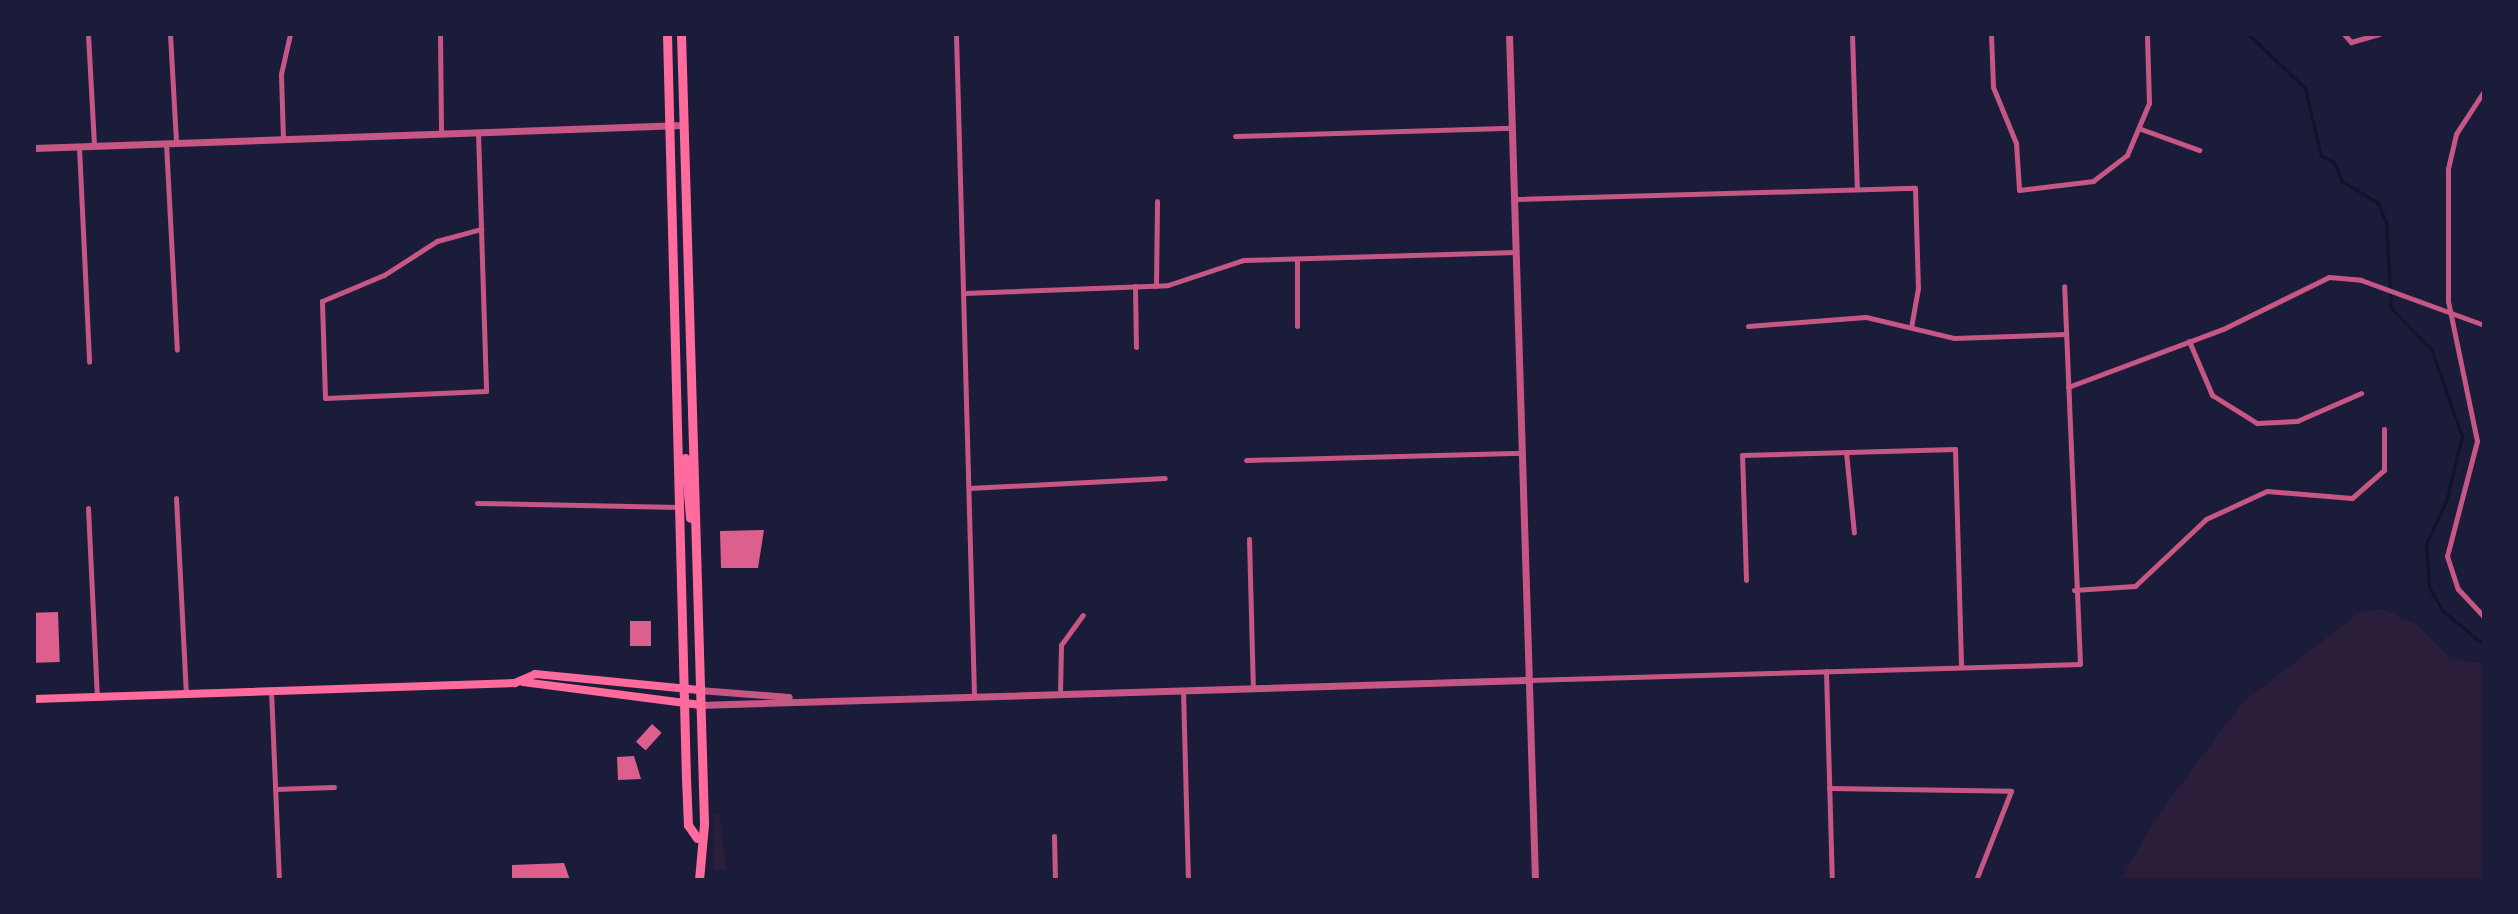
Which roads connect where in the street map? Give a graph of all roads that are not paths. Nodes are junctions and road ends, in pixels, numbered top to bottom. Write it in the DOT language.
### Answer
graph roads {
  1 [pos="88,34"];
  2 [pos="170,34"];
  3 [pos="290,34"];
  4 [pos="440,34"];
  5 [pos="667,34"];
  6 [pos="681,34"];
  7 [pos="956,34"];
  8 [pos="1509,34"];
  9 [pos="1852,34"];
  10 [pos="1991,34"];
  11 [pos="2344,34"];
  12 [pos="2379,34"];
  13 [pos="2147,35"];
  14 [pos="2484,91"];
  15 [pos="683,125"];
  16 [pos="670,126"];
  17 [pos="1512,128"];
  18 [pos="2141,129"];
  19 [pos="478,132"];
  20 [pos="441,133"];
  21 [pos="1235,136"];
  22 [pos="283,139"];
  23 [pos="166,143"];
  24 [pos="176,143"];
  25 [pos="94,146"];
  26 [pos="79,147"];
  27 [pos="34,148"];
  28 [pos="2199,150"];
  29 [pos="1857,189"];
  30 [pos="1514,199"];
  31 [pos="1157,201"];
  32 [pos="481,229"];
  33 [pos="1516,252"];
  34 [pos="1297,259"];
  35 [pos="1135,286"];
  36 [pos="1156,286"];
  37 [pos="2064,286"];
  38 [pos="964,293"];
  39 [pos="2451,313"];
  40 [pos="2484,325"];
  41 [pos="1297,326"];
  42 [pos="1748,326"];
  43 [pos="1911,326"];
  44 [pos="2066,334"];
  45 [pos="2189,341"];
  46 [pos="1136,347"];
  47 [pos="177,350"];
  48 [pos="89,362"];
  49 [pos="2068,387"];
  50 [pos="2361,393"];
  51 [pos="678,412"];
  52 [pos="2384,429"];
  53 [pos="1846,452"];
  54 [pos="1522,453"];
  55 [pos="1246,460"];
  56 [pos="1165,478"];
  57 [pos="969,488"];
  58 [pos="176,498"];
  59 [pos="477,503"];
  60 [pos="679,507"];
  61 [pos="88,508"];
  62 [pos="694,523"];
  63 [pos="1854,533"];
  64 [pos="1249,539"];
  65 [pos="1746,580"];
  66 [pos="2074,590"];
  67 [pos="1083,615"];
  68 [pos="2484,617"];
  69 [pos="1961,666"];
  70 [pos="1826,671"];
  71 [pos="1529,680"];
  72 [pos="523,682"];
  73 [pos="1253,688"];
  74 [pos="271,690"];
  75 [pos="684,690"];
  76 [pos="699,690"];
  77 [pos="1183,690"];
  78 [pos="1060,693"];
  79 [pos="186,694"];
  80 [pos="974,695"];
  81 [pos="97,697"];
  82 [pos="789,697"];
  83 [pos="34,699"];
  84 [pos="684,705"];
  85 [pos="699,705"];
  86 [pos="334,787"];
  87 [pos="1829,788"];
  88 [pos="275,789"];
  89 [pos="1054,836"];
  90 [pos="697,838"];
  91 [pos="279,880"];
  92 [pos="699,880"];
  93 [pos="1055,880"];
  94 [pos="1188,880"];
  95 [pos="1535,880"];
  96 [pos="1832,880"];
  97 [pos="1976,880"];
  1 -- 25 [label="street"];
  2 -- 24 [label="street"];
  3 -- 22 [label="street"];
  4 -- 20 [label="street"];
  5 -- 16 [label="main road"];
  6 -- 15 [label="main road"];
  7 -- 38 [label="street"];
  8 -- 17 [label="street"];
  9 -- 29 [label="street"];
  10 -- 18 [label="street"];
  11 -- 12 [label="street"];
  13 -- 18 [label="street"];
  14 -- 39 [label="street"];
  15 -- 16 [label="street"];
  15 -- 62 [label="main road"];
  16 -- 19 [label="street"];
  16 -- 51 [label="main road"];
  17 -- 21 [label="street"];
  17 -- 30 [label="street"];
  18 -- 28 [label="street"];
  19 -- 20 [label="street"];
  19 -- 32 [label="street"];
  20 -- 22 [label="street"];
  22 -- 24 [label="street"];
  23 -- 24 [label="street"];
  23 -- 25 [label="street"];
  23 -- 47 [label="street"];
  25 -- 26 [label="street"];
  26 -- 27 [label="street"];
  26 -- 48 [label="street"];
  29 -- 30 [label="street"];
  29 -- 43 [label="street"];
  30 -- 33 [label="street"];
  31 -- 36 [label="street"];
  32 -- 32 [label="street"];
  33 -- 34 [label="street"];
  33 -- 54 [label="street"];
  34 -- 36 [label="street"];
  34 -- 41 [label="street"];
  35 -- 36 [label="street"];
  35 -- 38 [label="street"];
  35 -- 46 [label="street"];
  37 -- 44 [label="street"];
  38 -- 57 [label="street"];
  39 -- 40 [label="street"];
  39 -- 45 [label="street"];
  39 -- 68 [label="street"];
  42 -- 43 [label="street"];
  43 -- 44 [label="street"];
  44 -- 49 [label="street"];
  45 -- 49 [label="street"];
  45 -- 50 [label="street"];
  49 -- 66 [label="street"];
  51 -- 60 [label="main road"];
  51 -- 62 [label="main road"];
  52 -- 66 [label="street"];
  53 -- 63 [label="street"];
  53 -- 65 [label="street"];
  53 -- 69 [label="street"];
  54 -- 55 [label="street"];
  54 -- 71 [label="street"];
  56 -- 57 [label="street"];
  57 -- 80 [label="street"];
  58 -- 79 [label="street"];
  59 -- 60 [label="street"];
  60 -- 75 [label="main road"];
  61 -- 81 [label="street"];
  62 -- 76 [label="main road"];
  64 -- 73 [label="street"];
  66 -- 69 [label="street"];
  67 -- 78 [label="street"];
  69 -- 70 [label="street"];
  70 -- 71 [label="street"];
  70 -- 87 [label="street"];
  71 -- 73 [label="street"];
  71 -- 95 [label="street"];
  72 -- 74 [label="main road"];
  72 -- 75 [label="main road"];
  72 -- 84 [label="main road"];
  73 -- 77 [label="street"];
  74 -- 79 [label="main road"];
  74 -- 88 [label="street"];
  75 -- 76 [label="main road"];
  75 -- 84 [label="main road"];
  76 -- 82 [label="street"];
  76 -- 85 [label="main road"];
  77 -- 78 [label="street"];
  77 -- 94 [label="street"];
  78 -- 80 [label="street"];
  79 -- 81 [label="main road"];
  80 -- 82 [label="street"];
  81 -- 83 [label="main road"];
  82 -- 85 [label="street"];
  84 -- 85 [label="main road"];
  84 -- 90 [label="main road"];
  85 -- 90 [label="main road"];
  86 -- 88 [label="street"];
  87 -- 96 [label="street"];
  87 -- 97 [label="street"];
  88 -- 91 [label="street"];
  89 -- 93 [label="street"];
  90 -- 92 [label="main road"];
}
